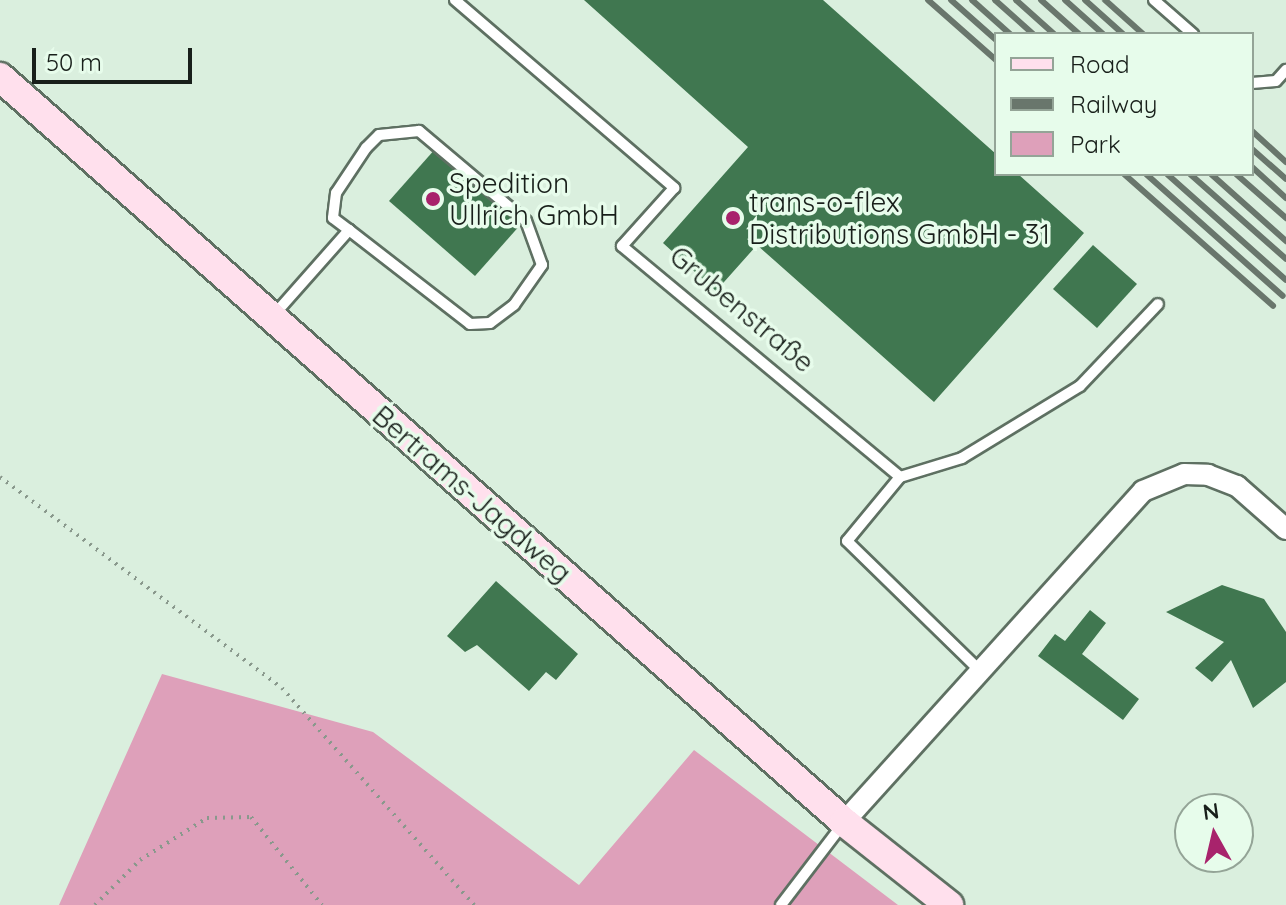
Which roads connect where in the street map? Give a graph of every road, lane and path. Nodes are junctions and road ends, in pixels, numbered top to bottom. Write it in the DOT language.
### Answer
graph roads {
  1 [pos="455,0"];
  2 [pos="1154,0"];
  3 [pos="1191,32"];
  4 [pos="1286,70"];
  5 [pos="1254,83"];
  6 [pos="5,87"];
  7 [pos="349,230"];
  8 [pos="1158,304"];
  9 [pos="272,317"];
  10 [pos="0,477"];
  11 [pos="900,477"];
  12 [pos="1286,529"];
  13 [pos="980,671"];
  14 [pos="844,822"];
  15 [pos="95,905"];
  16 [pos="322,905"];
  17 [pos="474,905"];
  18 [pos="781,905"];
  19 [pos="949,905"];
  1 -- 11 [label="lane, Grubenstraße"];
  2 -- 3 [label="lane"];
  4 -- 5 [label="lane"];
  6 -- 9 [label="main road, Bertrams-Jagdweg"];
  7 -- 7 [label="lane"];
  7 -- 9 [label="lane"];
  8 -- 11 [label="lane"];
  9 -- 14 [label="main road, Bertrams-Jagdweg"];
  10 -- 17 [label="path"];
  11 -- 13 [label="lane"];
  12 -- 13 [label="street"];
  13 -- 14 [label="street"];
  14 -- 18 [label="lane"];
  14 -- 19 [label="main road, Bertrams-Jagdweg"];
  15 -- 16 [label="path"];
}
